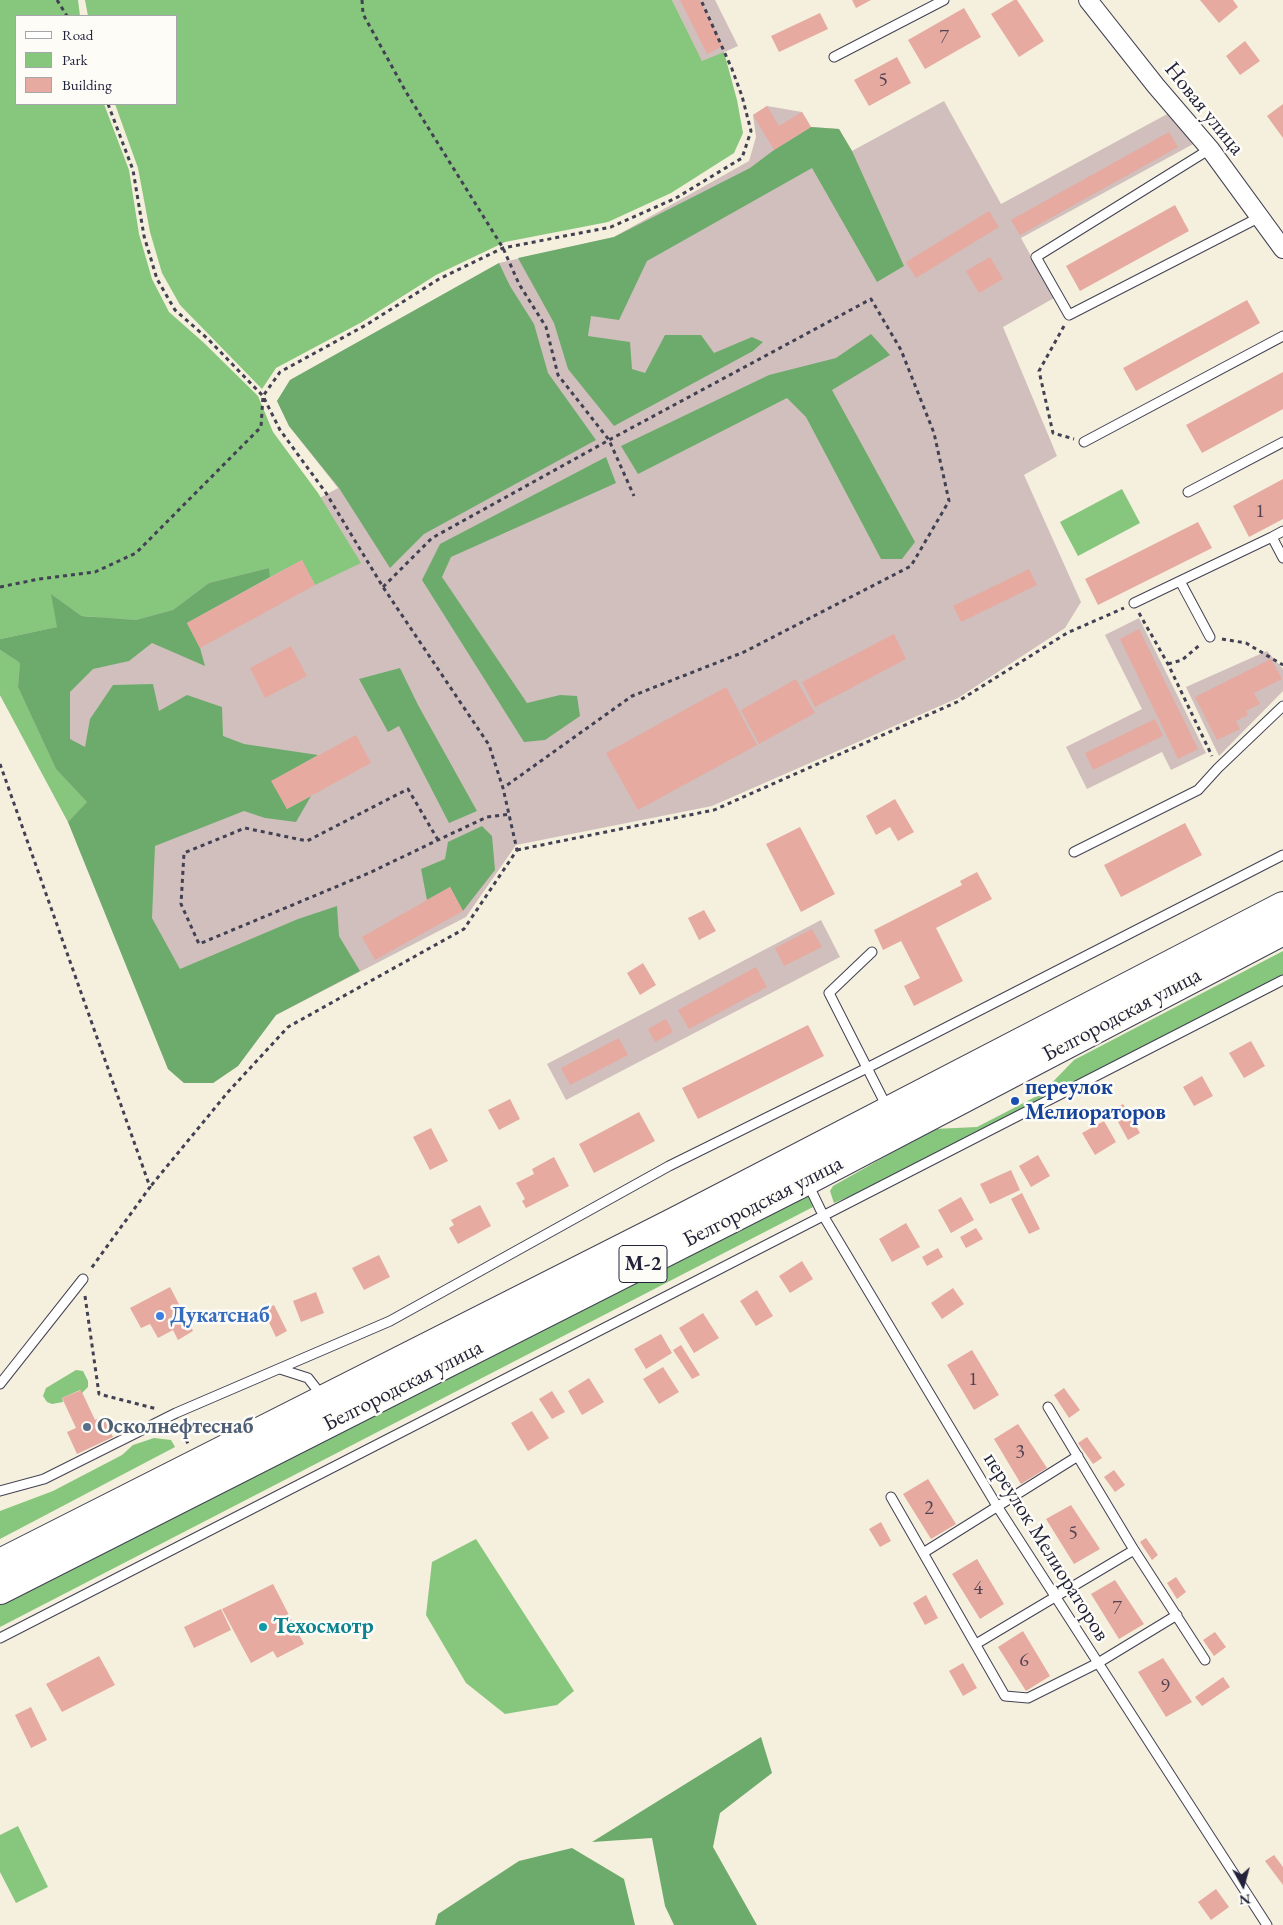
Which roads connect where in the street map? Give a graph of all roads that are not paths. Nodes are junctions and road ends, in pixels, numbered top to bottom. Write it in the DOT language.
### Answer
graph roads {
  1 [pos="944,0"];
  2 [pos="1088,0"];
  3 [pos="834,58"];
  4 [pos="1210,149"];
  5 [pos="1260,217"];
  6 [pos="1283,249"];
  7 [pos="1283,336"];
  8 [pos="1084,442"];
  9 [pos="1283,442"];
  10 [pos="1188,492"];
  11 [pos="1283,531"];
  12 [pos="1272,537"];
  13 [pos="1283,558"];
  14 [pos="1180,581"];
  15 [pos="1134,603"];
  16 [pos="1210,637"];
  17 [pos="1283,706"];
  18 [pos="1074,852"];
  19 [pos="1283,855"];
  20 [pos="1283,906"];
  21 [pos="1283,930"];
  22 [pos="872,952"];
  23 [pos="1283,980"];
  24 [pos="867,1068"];
  25 [pos="889,1111"];
  26 [pos="806,1181"];
  27 [pos="824,1216"];
  28 [pos="83,1279"];
  29 [pos="280,1369"];
  30 [pos="0,1384"];
  31 [pos="324,1398"];
  32 [pos="1048,1407"];
  33 [pos="299,1425"];
  34 [pos="1078,1456"];
  35 [pos="0,1491"];
  36 [pos="891,1497"];
  37 [pos="997,1506"];
  38 [pos="1134,1550"];
  39 [pos="923,1553"];
  40 [pos="0,1563"];
  41 [pos="0,1590"];
  42 [pos="1055,1598"];
  43 [pos="1177,1616"];
  44 [pos="0,1638"];
  45 [pos="976,1644"];
  46 [pos="1205,1660"];
  47 [pos="1098,1663"];
  48 [pos="1267,1925"];
  1 -- 3 [label="lane"];
  2 -- 4 [label="street, Новая улица"];
  4 -- 5 [label="street, Новая улица"];
  4 -- 5 [label="lane"];
  5 -- 6 [label="street, Новая улица"];
  7 -- 8 [label="lane"];
  9 -- 10 [label="lane"];
  11 -- 12 [label="lane"];
  12 -- 13 [label="lane"];
  12 -- 14 [label="lane"];
  14 -- 15 [label="lane"];
  14 -- 16 [label="lane"];
  17 -- 18 [label="lane"];
  19 -- 24 [label="lane"];
  20 -- 25 [label="main road, Белгородская улица / М-2"];
  21 -- 26 [label="main road, Белгородская улица / М-2"];
  22 -- 24 [label="lane"];
  23 -- 27 [label="lane"];
  24 -- 25 [label="lane"];
  24 -- 29 [label="lane"];
  25 -- 31 [label="main road, Белгородская улица / М-2"];
  26 -- 27 [label="lane, переулок Мелиораторов"];
  26 -- 33 [label="main road, Белгородская улица / М-2"];
  27 -- 37 [label="lane, переулок Мелиораторов"];
  27 -- 44 [label="lane"];
  28 -- 30 [label="lane"];
  29 -- 31 [label="lane"];
  29 -- 35 [label="lane"];
  31 -- 33 [label="main road, Белгородская улица / М-2"];
  32 -- 34 [label="lane"];
  33 -- 40 [label="main road, Белгородская улица / М-2"];
  33 -- 41 [label="main road, Белгородская улица / М-2"];
  34 -- 37 [label="lane"];
  34 -- 38 [label="lane"];
  36 -- 39 [label="lane"];
  37 -- 39 [label="lane"];
  37 -- 42 [label="lane, переулок Мелиораторов"];
  38 -- 42 [label="lane"];
  38 -- 43 [label="lane"];
  39 -- 45 [label="lane"];
  42 -- 45 [label="lane"];
  42 -- 47 [label="lane, переулок Мелиораторов"];
  43 -- 46 [label="lane"];
  43 -- 47 [label="lane"];
  45 -- 47 [label="lane"];
  47 -- 48 [label="lane, переулок Мелиораторов"];
}
